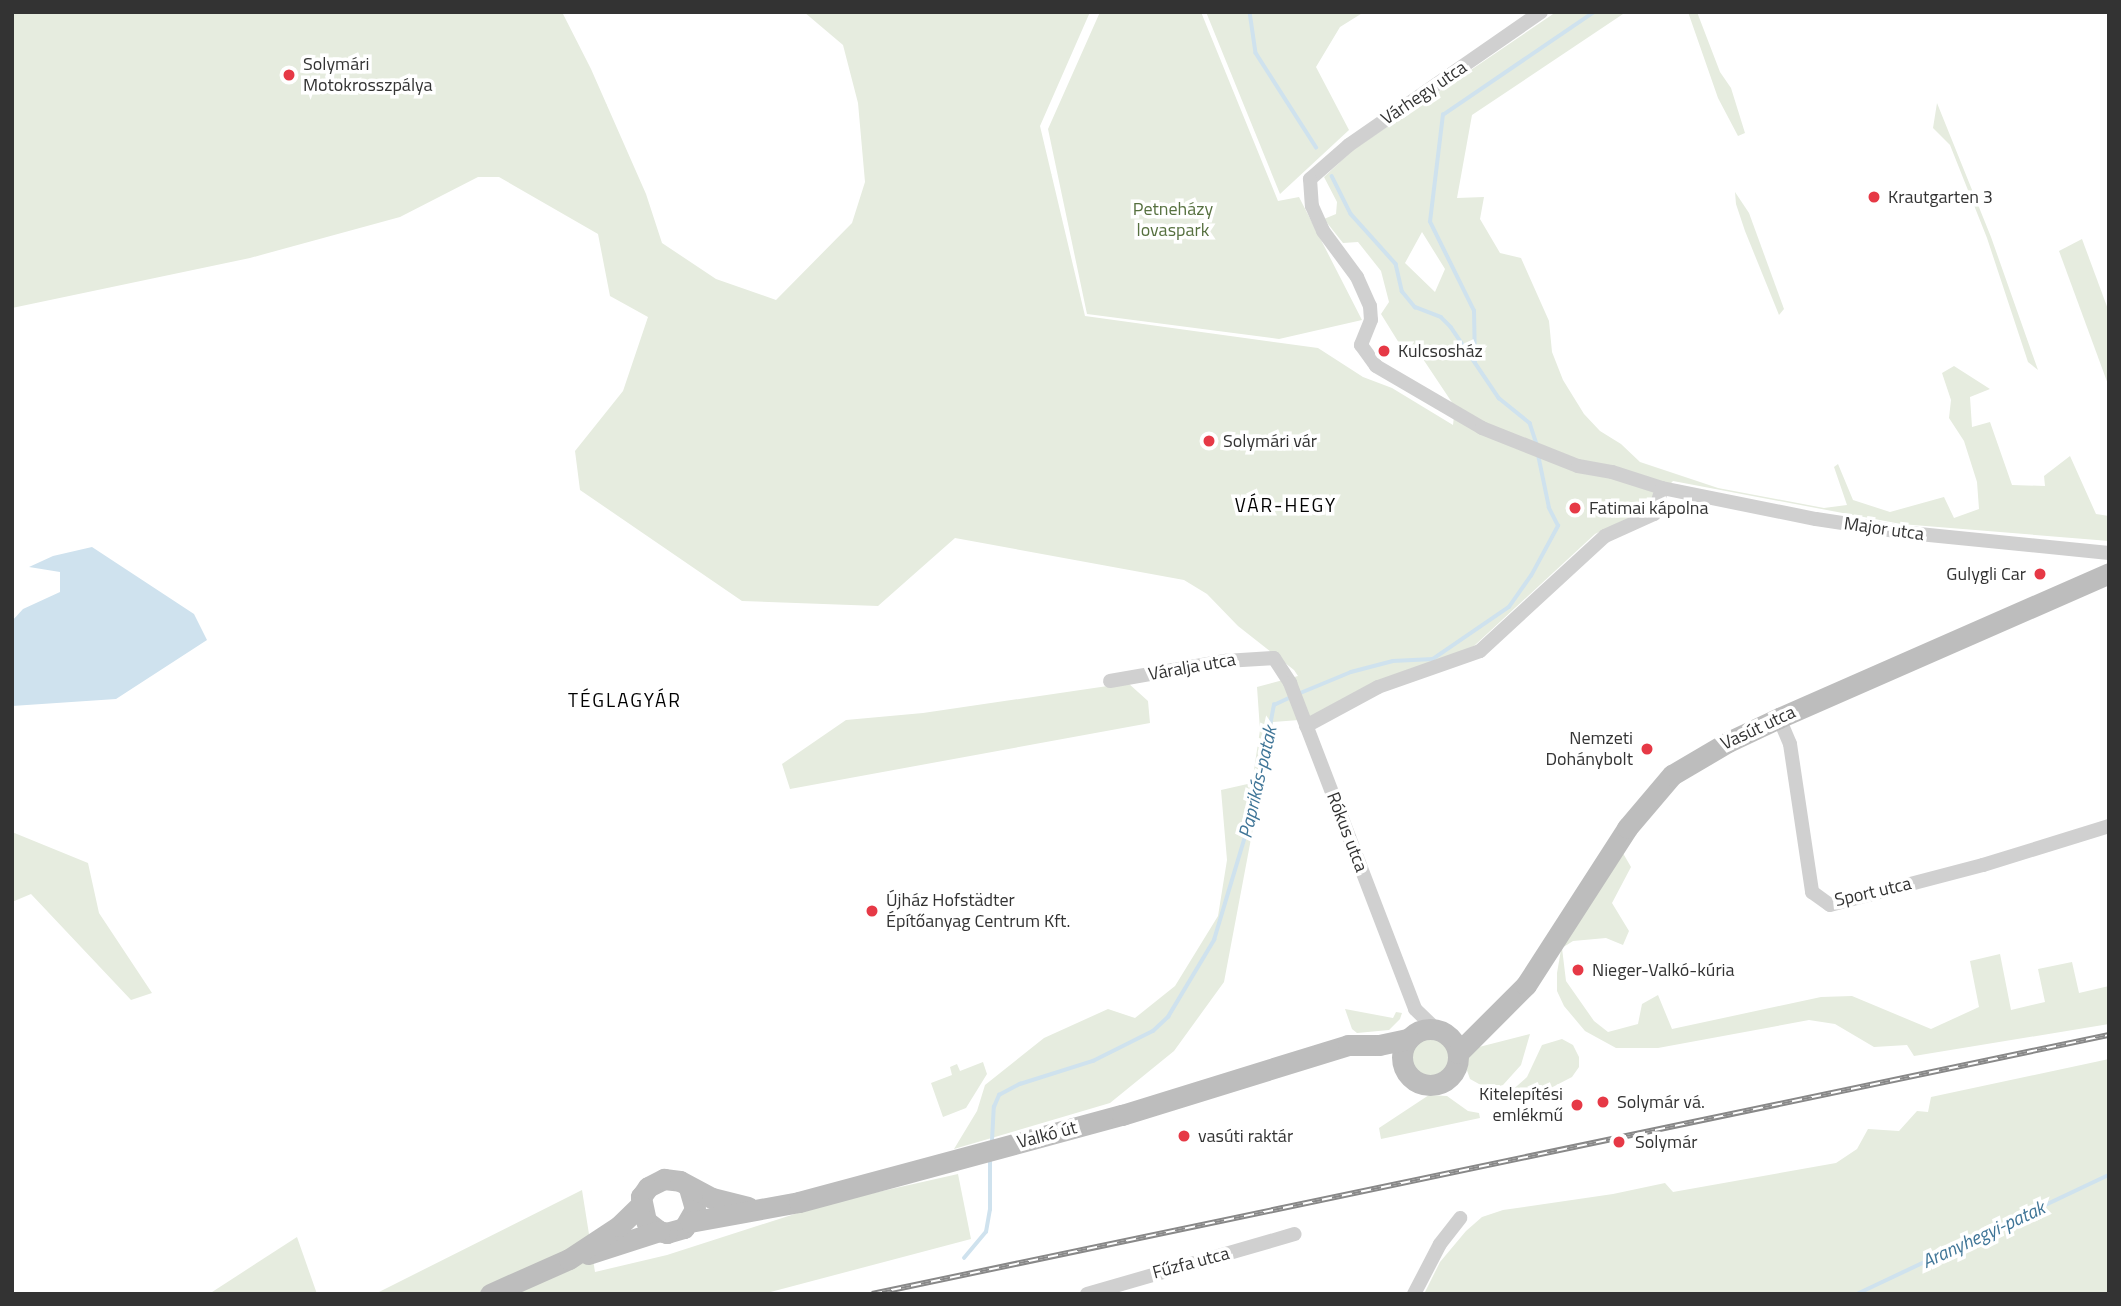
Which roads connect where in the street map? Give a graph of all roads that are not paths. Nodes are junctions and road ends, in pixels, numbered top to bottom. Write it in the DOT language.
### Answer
graph roads {
  1 [pos="1541,12"];
  2 [pos="1361,345"];
  3 [pos="1662,488"];
  4 [pos="2109,553"];
  5 [pos="2109,573"];
  6 [pos="1274,658"];
  7 [pos="1110,681"];
  8 [pos="1779,718"];
  9 [pos="1306,726"];
  10 [pos="2109,826"];
  11 [pos="1506,1005"];
  12 [pos="1415,1009"];
  13 [pos="1440,1031"];
  14 [pos="1410,1037"];
  15 [pos="1325,1053"];
  16 [pos="1458,1053"];
  17 [pos="1403,1066"];
  18 [pos="689,1188"];
  19 [pos="642,1205"];
  20 [pos="767,1209"];
  21 [pos="1460,1218"];
  22 [pos="690,1222"];
  23 [pos="659,1231"];
  24 [pos="1295,1234"];
  25 [pos="569,1259"];
  26 [pos="490,1294"];
  27 [pos="1087,1294"];
  28 [pos="1414,1294"];
  1 -- 2 [label="street, Várhegy utca"];
  2 -- 3 [label="street, Major utca"];
  3 -- 4 [label="street, Major utca"];
  3 -- 9 [label="street"];
  5 -- 8 [label="street, Vasút utca"];
  6 -- 7 [label="street, Váralja utca"];
  6 -- 9 [label="street, Rókus utca"];
  8 -- 10 [label="street, Sport utca"];
  8 -- 11 [label="street, Vasút utca"];
  9 -- 12 [label="street, Rókus utca"];
  11 -- 13 [label="street, Vasút utca"];
  11 -- 16 [label="street, Vasút utca"];
  12 -- 13 [label="street, Rókus utca"];
  12 -- 14 [label="street, Rókus utca"];
  13 -- 14 [label="street"];
  13 -- 16 [label="street"];
  14 -- 15 [label="street"];
  14 -- 17 [label="street"];
  15 -- 17 [label="street"];
  15 -- 20 [label="street, Valkó út"];
  16 -- 17 [label="street"];
  18 -- 19 [label="street"];
  18 -- 20 [label="street"];
  18 -- 22 [label="street"];
  19 -- 23 [label="street"];
  19 -- 25 [label="street"];
  20 -- 22 [label="street, Valkó út"];
  21 -- 28 [label="street"];
  22 -- 23 [label="street"];
  23 -- 25 [label="street"];
  24 -- 27 [label="street, Fűzfa utca"];
  25 -- 26 [label="street"];
}
